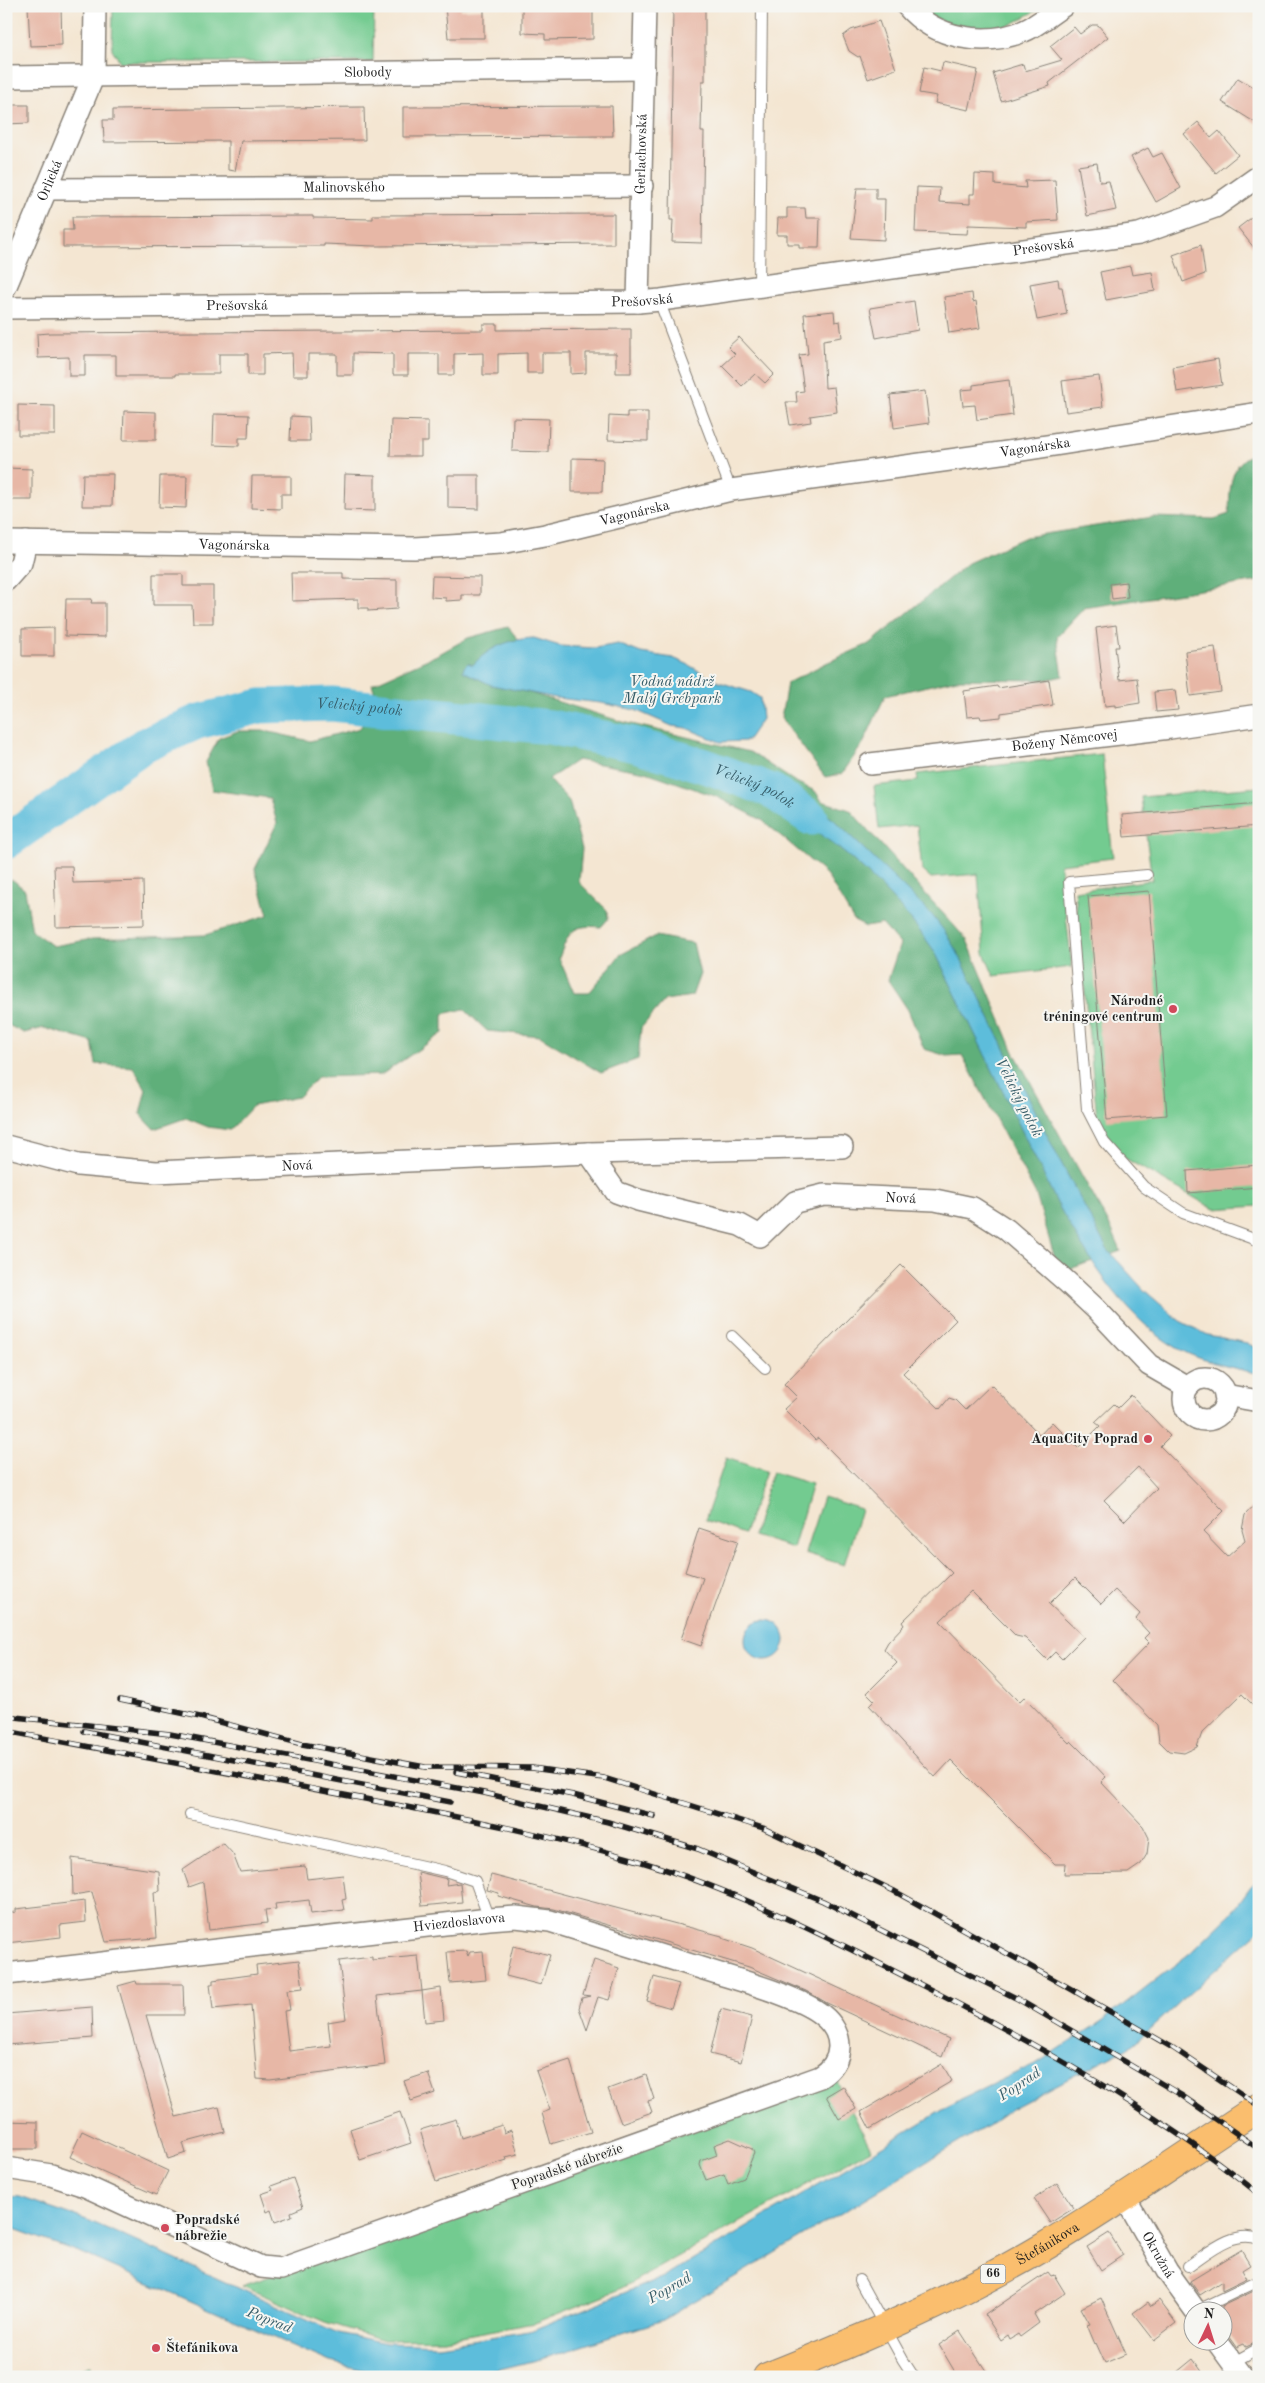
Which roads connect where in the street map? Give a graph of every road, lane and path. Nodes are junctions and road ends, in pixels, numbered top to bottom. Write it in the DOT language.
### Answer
graph roads {
  1 [pos="95,6"];
  2 [pos="645,6"];
  3 [pos="762,6"];
  4 [pos="907,6"];
  5 [pos="1063,6"];
  6 [pos="644,69"];
  7 [pos="94,76"];
  8 [pos="6,77"];
  9 [pos="1259,176"];
  10 [pos="642,186"];
  11 [pos="46,189"];
  12 [pos="6,286"];
  13 [pos="759,287"];
  14 [pos="661,300"];
  15 [pos="638,302"];
  16 [pos="6,308"];
  17 [pos="1259,413"];
  18 [pos="731,490"];
  19 [pos="16,542"];
  20 [pos="6,580"];
  21 [pos="1259,715"];
  22 [pos="870,764"];
  23 [pos="1147,875"];
  24 [pos="6,1146"];
  25 [pos="842,1147"];
  26 [pos="589,1153"];
  27 [pos="1259,1241"];
  28 [pos="732,1336"];
  29 [pos="766,1368"];
  30 [pos="1187,1387"];
  31 [pos="1225,1395"];
  32 [pos="1259,1401"];
  33 [pos="190,1814"];
  34 [pos="489,1919"];
  35 [pos="6,1974"];
  36 [pos="820,2077"];
  37 [pos="1259,2107"];
  38 [pos="6,2168"];
  39 [pos="1124,2196"];
  40 [pos="1259,2239"];
  41 [pos="1188,2266"];
  42 [pos="859,2280"];
  43 [pos="1259,2281"];
  44 [pos="1189,2300"];
  45 [pos="1218,2300"];
  46 [pos="884,2328"];
  47 [pos="1259,2348"];
  48 [pos="1223,2350"];
  49 [pos="1237,2370"];
  50 [pos="767,2377"];
  51 [pos="914,2377"];
  1 -- 7 [label="street"];
  2 -- 6 [label="street, Gerlachovská"];
  3 -- 13 [label="lane"];
  4 -- 5 [label="street"];
  6 -- 7 [label="street, Slobody"];
  6 -- 10 [label="street, Gerlachovská"];
  7 -- 8 [label="street, Slobody"];
  7 -- 11 [label="street, Orlická"];
  9 -- 13 [label="street, Prešovská"];
  10 -- 11 [label="street, Malinovského"];
  10 -- 15 [label="street, Gerlachovská"];
  11 -- 12 [label="street, Orlická"];
  13 -- 14 [label="street, Prešovská"];
  14 -- 15 [label="street, Prešovská"];
  14 -- 18 [label="lane"];
  15 -- 16 [label="street, Prešovská"];
  17 -- 18 [label="street, Vagonárska"];
  18 -- 19 [label="street, Vagonárska"];
  19 -- 20 [label="street"];
  21 -- 22 [label="street, Boženy Němcovej"];
  23 -- 27 [label="lane"];
  24 -- 26 [label="street, Nová"];
  25 -- 26 [label="street, Nová"];
  26 -- 30 [label="street, Nová"];
  28 -- 29 [label="lane"];
  30 -- 31 [label="street"];
  30 -- 31 [label="street"];
  31 -- 32 [label="street"];
  33 -- 34 [label="lane"];
  34 -- 35 [label="street, Hviezdoslavova"];
  34 -- 36 [label="street, Hviezdoslavova"];
  36 -- 38 [label="street, Popradské nábrežie"];
  37 -- 39 [label="main road, Štefánikova"];
  39 -- 44 [label="street, Okružná"];
  39 -- 46 [label="main road, Štefánikova / 66"];
  40 -- 41 [label="lane"];
  42 -- 46 [label="lane"];
  43 -- 45 [label="lane"];
  46 -- 50 [label="main road, Štefánikova / 66"];
  46 -- 51 [label="lane"];
  47 -- 49 [label="lane"];
  48 -- 49 [label="street"];
}
